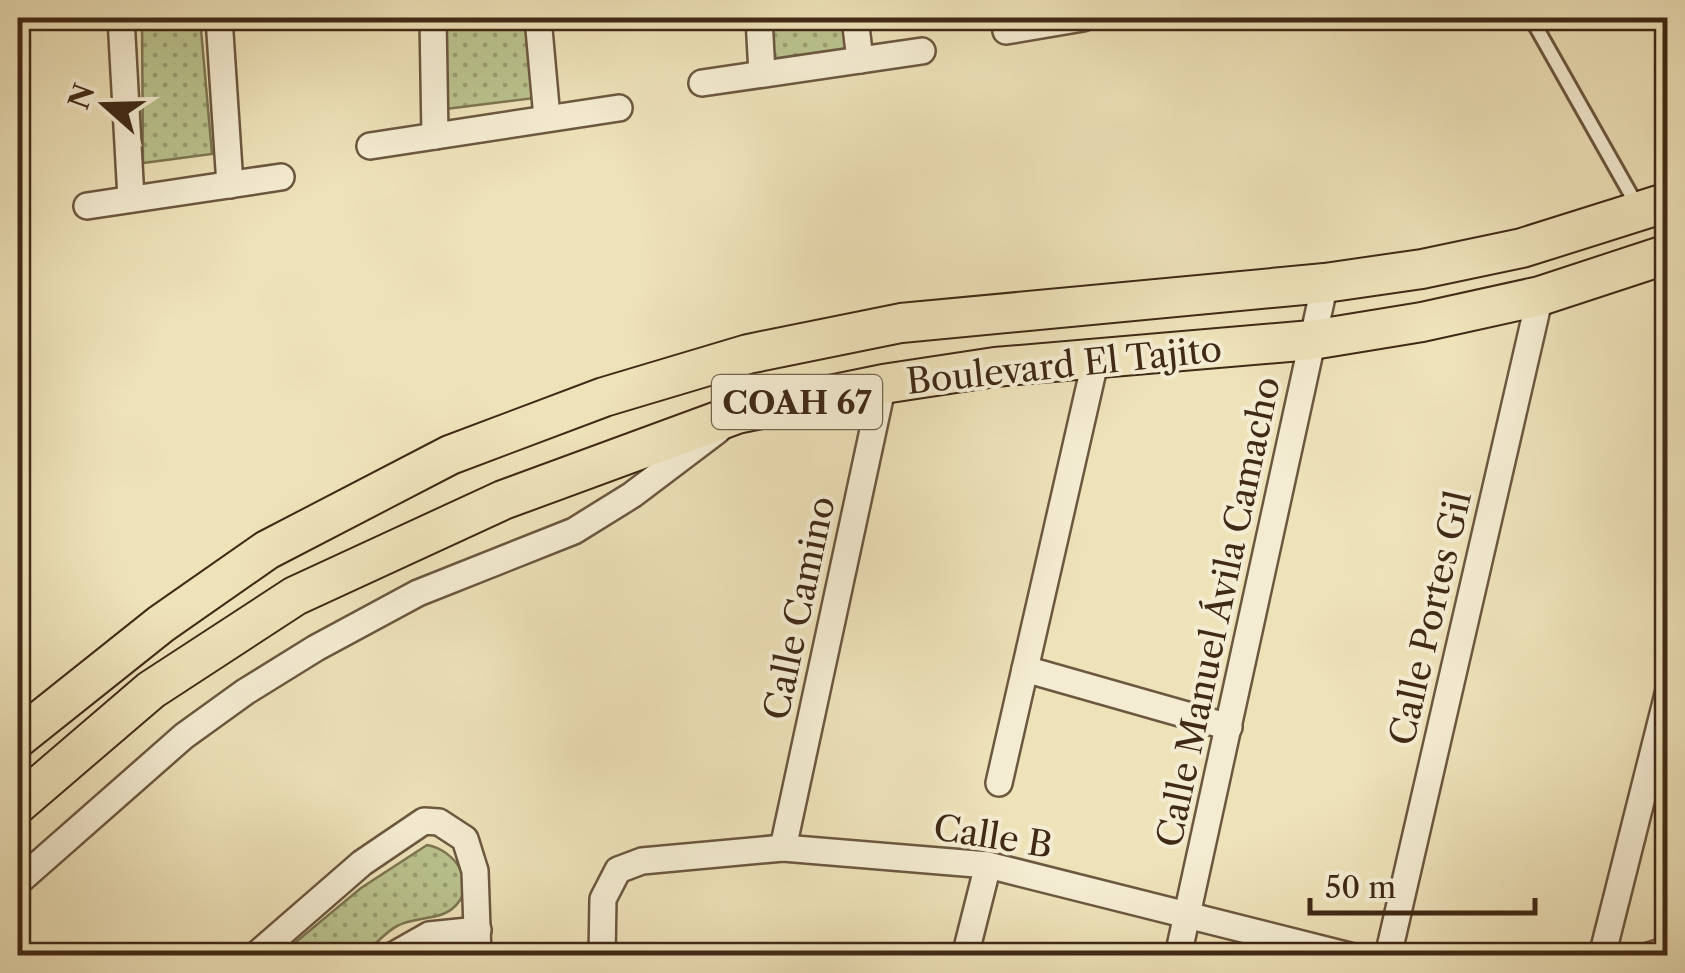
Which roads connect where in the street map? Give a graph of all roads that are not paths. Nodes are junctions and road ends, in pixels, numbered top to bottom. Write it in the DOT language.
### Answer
graph roads {
  1 [pos="122,18"];
  2 [pos="219,18"];
  3 [pos="432,18"];
  4 [pos="538,18"];
  5 [pos="759,18"];
  6 [pos="855,18"];
  7 [pos="1074,18"];
  8 [pos="1531,18"];
  9 [pos="1006,31"];
  10 [pos="922,50"];
  11 [pos="860,60"];
  12 [pos="762,74"];
  13 [pos="702,83"];
  14 [pos="619,108"];
  15 [pos="547,118"];
  16 [pos="435,136"];
  17 [pos="370,146"];
  18 [pos="280,177"];
  19 [pos="230,185"];
  20 [pos="131,200"];
  21 [pos="86,206"];
  22 [pos="1654,207"];
  23 [pos="1668,254"];
  24 [pos="1325,283"];
  25 [pos="1540,296"];
  26 [pos="1312,340"];
  27 [pos="1096,358"];
  28 [pos="884,384"];
  29 [pos="736,414"];
  30 [pos="1026,669"];
  31 [pos="1668,694"];
  32 [pos="1229,726"];
  33 [pos="18,738"];
  34 [pos="999,784"];
  35 [pos="18,804"];
  36 [pos="783,848"];
  37 [pos="988,865"];
  38 [pos="18,882"];
  39 [pos="1188,915"];
  40 [pos="478,943"];
  41 [pos="255,956"];
  42 [pos="392,956"];
  43 [pos="602,956"];
  44 [pos="965,956"];
  45 [pos="1178,956"];
  46 [pos="1350,956"];
  47 [pos="1388,956"];
  48 [pos="1602,956"];
  1 -- 20 [label="street"];
  2 -- 19 [label="street"];
  3 -- 16 [label="street"];
  4 -- 15 [label="street"];
  5 -- 12 [label="street"];
  6 -- 11 [label="street"];
  7 -- 9 [label="street"];
  8 -- 22 [label="lane"];
  10 -- 11 [label="street"];
  11 -- 12 [label="street"];
  12 -- 13 [label="street"];
  14 -- 15 [label="street"];
  15 -- 16 [label="street"];
  16 -- 17 [label="street"];
  18 -- 19 [label="street"];
  19 -- 20 [label="street"];
  20 -- 21 [label="street"];
  22 -- 24 [label="main road, Boulevard El Tajito / COAH 67"];
  23 -- 25 [label="main road, Boulevard El Tajito / COAH 67"];
  24 -- 26 [label="street, Calle Manuel Ávila Camacho"];
  24 -- 33 [label="main road, Boulevard El Tajito / COAH 67"];
  25 -- 26 [label="main road, Boulevard El Tajito / COAH 67"];
  25 -- 47 [label="street, Calle Portes Gil"];
  26 -- 27 [label="main road, Boulevard El Tajito / COAH 67"];
  26 -- 32 [label="street, Calle Manuel Ávila Camacho"];
  27 -- 28 [label="main road, Boulevard El Tajito / COAH 67"];
  27 -- 30 [label="street"];
  28 -- 29 [label="main road, Boulevard El Tajito / COAH 67"];
  28 -- 36 [label="street, Calle Camino"];
  29 -- 35 [label="main road, Boulevard El Tajito / COAH 67"];
  29 -- 38 [label="street"];
  30 -- 32 [label="street"];
  30 -- 34 [label="street"];
  31 -- 48 [label="street"];
  32 -- 39 [label="street, Calle Manuel Ávila Camacho"];
  36 -- 37 [label="street, Calle B"];
  36 -- 43 [label="street, Calle B"];
  37 -- 39 [label="street, Calle B"];
  37 -- 44 [label="street"];
  39 -- 45 [label="street, Calle Manuel Ávila Camacho"];
  39 -- 46 [label="street, Calle B"];
  40 -- 41 [label="street"];
  40 -- 42 [label="street"];
}
